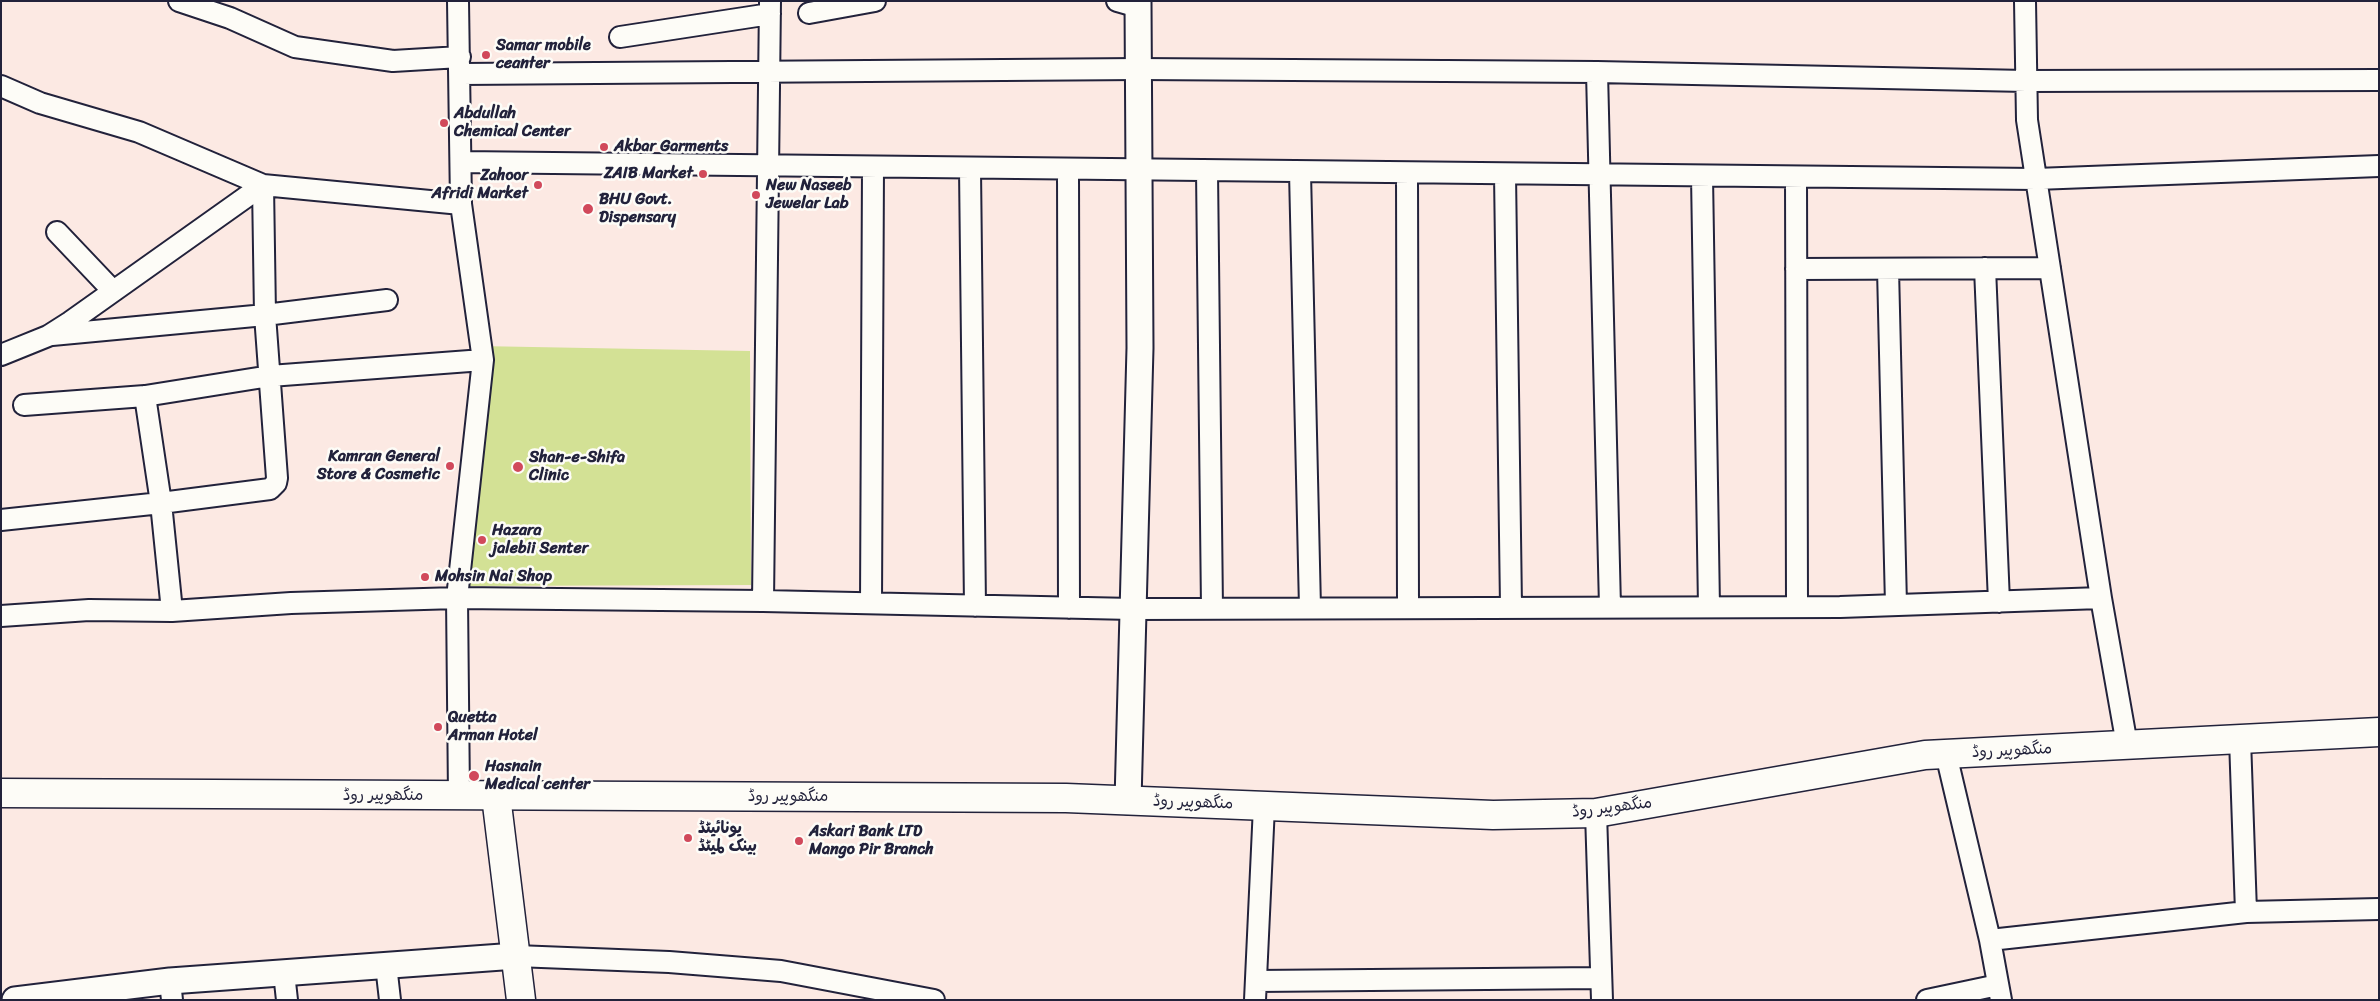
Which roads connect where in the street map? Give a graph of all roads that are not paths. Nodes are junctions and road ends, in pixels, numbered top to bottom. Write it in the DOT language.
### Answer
graph roads {
  1 [pos="179,1"];
  2 [pos="458,1"];
  3 [pos="874,1"];
  4 [pos="2025,1"];
  5 [pos="1131,3"];
  6 [pos="838,5"];
  7 [pos="770,8"];
  8 [pos="809,13"];
  9 [pos="620,37"];
  10 [pos="461,66"];
  11 [pos="1138,69"];
  12 [pos="770,72"];
  13 [pos="1597,72"];
  14 [pos="2379,80"];
  15 [pos="2026,81"];
  16 [pos="1,86"];
  17 [pos="461,162"];
  18 [pos="769,166"];
  19 [pos="2379,166"];
  20 [pos="873,167"];
  21 [pos="970,168"];
  22 [pos="1068,170"];
  23 [pos="1139,171"];
  24 [pos="1206,171"];
  25 [pos="1300,172"];
  26 [pos="1407,173"];
  27 [pos="1504,174"];
  28 [pos="1599,175"];
  29 [pos="1702,176"];
  30 [pos="1796,177"];
  31 [pos="2036,179"];
  32 [pos="262,185"];
  33 [pos="461,204"];
  34 [pos="57,232"];
  35 [pos="1986,268"];
  36 [pos="2050,268"];
  37 [pos="1796,269"];
  38 [pos="1888,269"];
  39 [pos="113,291"];
  40 [pos="387,300"];
  41 [pos="265,315"];
  42 [pos="48,336"];
  43 [pos="1,355"];
  44 [pos="483,360"];
  45 [pos="270,376"];
  46 [pos="145,396"];
  47 [pos="24,405"];
  48 [pos="161,503"];
  49 [pos="1,520"];
  50 [pos="457,598"];
  51 [pos="2101,598"];
  52 [pos="763,601"];
  53 [pos="1999,602"];
  54 [pos="871,603"];
  55 [pos="976,606"];
  56 [pos="1896,606"];
  57 [pos="1408,607"];
  58 [pos="1511,607"];
  59 [pos="1610,607"];
  60 [pos="1709,607"];
  61 [pos="1797,607"];
  62 [pos="1068,608"];
  63 [pos="1212,608"];
  64 [pos="1310,608"];
  65 [pos="1133,609"];
  66 [pos="172,612"];
  67 [pos="1,616"];
  68 [pos="2379,732"];
  69 [pos="2240,739"];
  70 [pos="2127,745"];
  71 [pos="1946,754"];
  72 [pos="1,793"];
  73 [pos="459,796"];
  74 [pos="496,796"];
  75 [pos="1128,801"];
  76 [pos="1264,806"];
  77 [pos="1596,813"];
  78 [pos="2379,909"];
  79 [pos="2246,912"];
  80 [pos="1990,940"];
  81 [pos="516,956"];
  82 [pos="386,965"];
  83 [pos="284,973"];
  84 [pos="1601,978"];
  85 [pos="171,990"];
  86 [pos="1256,990"];
  87 [pos="1999,992"];
  88 [pos="15,1000"];
  89 [pos="287,1000"];
  90 [pos="390,1000"];
  91 [pos="521,1000"];
  92 [pos="934,1000"];
  93 [pos="1602,1000"];
  94 [pos="1927,1000"];
  1 -- 10 [label="street"];
  2 -- 10 [label="street"];
  3 -- 6 [label="street"];
  4 -- 15 [label="street"];
  5 -- 11 [label="street"];
  6 -- 8 [label="street"];
  7 -- 9 [label="street"];
  7 -- 12 [label="street"];
  10 -- 12 [label="street"];
  10 -- 17 [label="street"];
  11 -- 12 [label="street"];
  11 -- 13 [label="street"];
  11 -- 23 [label="street"];
  12 -- 18 [label="street"];
  13 -- 15 [label="street"];
  13 -- 28 [label="street"];
  14 -- 15 [label="street"];
  15 -- 31 [label="street"];
  16 -- 32 [label="street"];
  17 -- 18 [label="street"];
  17 -- 33 [label="street"];
  18 -- 20 [label="street"];
  18 -- 52 [label="street"];
  19 -- 31 [label="street"];
  20 -- 21 [label="street"];
  20 -- 54 [label="street"];
  21 -- 22 [label="street"];
  21 -- 55 [label="street"];
  22 -- 23 [label="street"];
  22 -- 62 [label="street"];
  23 -- 24 [label="street"];
  23 -- 65 [label="street"];
  24 -- 25 [label="street"];
  24 -- 63 [label="street"];
  25 -- 26 [label="street"];
  25 -- 64 [label="street"];
  26 -- 27 [label="street"];
  26 -- 57 [label="street"];
  27 -- 28 [label="street"];
  27 -- 58 [label="street"];
  28 -- 29 [label="street"];
  28 -- 59 [label="street"];
  29 -- 30 [label="street"];
  29 -- 60 [label="street"];
  30 -- 31 [label="street"];
  30 -- 37 [label="street"];
  31 -- 36 [label="street"];
  32 -- 33 [label="street"];
  32 -- 39 [label="street"];
  32 -- 41 [label="street"];
  33 -- 44 [label="street"];
  34 -- 39 [label="street"];
  35 -- 36 [label="street"];
  35 -- 38 [label="street"];
  35 -- 53 [label="street"];
  36 -- 51 [label="street"];
  37 -- 38 [label="street"];
  37 -- 61 [label="street"];
  38 -- 56 [label="street"];
  39 -- 42 [label="street"];
  40 -- 41 [label="street"];
  41 -- 42 [label="street"];
  41 -- 45 [label="street"];
  42 -- 43 [label="street"];
  44 -- 45 [label="street"];
  44 -- 50 [label="street"];
  45 -- 46 [label="street"];
  45 -- 48 [label="street"];
  46 -- 47 [label="street"];
  46 -- 48 [label="street"];
  48 -- 49 [label="street"];
  48 -- 66 [label="street"];
  50 -- 52 [label="street"];
  50 -- 66 [label="street"];
  50 -- 73 [label="street"];
  51 -- 53 [label="street"];
  51 -- 70 [label="street"];
  52 -- 54 [label="street"];
  53 -- 56 [label="street"];
  54 -- 55 [label="street"];
  55 -- 62 [label="street"];
  56 -- 61 [label="street"];
  57 -- 58 [label="street"];
  57 -- 64 [label="street"];
  58 -- 59 [label="street"];
  59 -- 60 [label="street"];
  60 -- 61 [label="street"];
  62 -- 65 [label="street"];
  63 -- 64 [label="street"];
  63 -- 65 [label="street"];
  65 -- 75 [label="street"];
  66 -- 67 [label="street"];
  68 -- 69 [label="main road, منگھوپیر روڈ"];
  69 -- 70 [label="main road, منگھوپیر روڈ"];
  69 -- 79 [label="street"];
  70 -- 71 [label="main road, منگھوپیر روڈ"];
  71 -- 77 [label="main road, منگھوپیر روڈ"];
  71 -- 80 [label="street"];
  72 -- 73 [label="main road, منگھوپیر روڈ"];
  73 -- 74 [label="main road, منگھوپیر روڈ"];
  74 -- 75 [label="main road, منگھوپیر روڈ"];
  74 -- 81 [label="main road"];
  75 -- 76 [label="main road, منگھوپیر روڈ"];
  76 -- 77 [label="main road, منگھوپیر روڈ"];
  76 -- 86 [label="street"];
  77 -- 84 [label="street"];
  78 -- 79 [label="street"];
  79 -- 80 [label="street"];
  80 -- 87 [label="street"];
  81 -- 82 [label="street"];
  81 -- 91 [label="main road"];
  81 -- 92 [label="street"];
  82 -- 83 [label="street"];
  82 -- 90 [label="street"];
  83 -- 85 [label="street"];
  83 -- 89 [label="street"];
  84 -- 86 [label="street"];
  84 -- 93 [label="street"];
  85 -- 88 [label="street"];
  87 -- 94 [label="street"];
}
